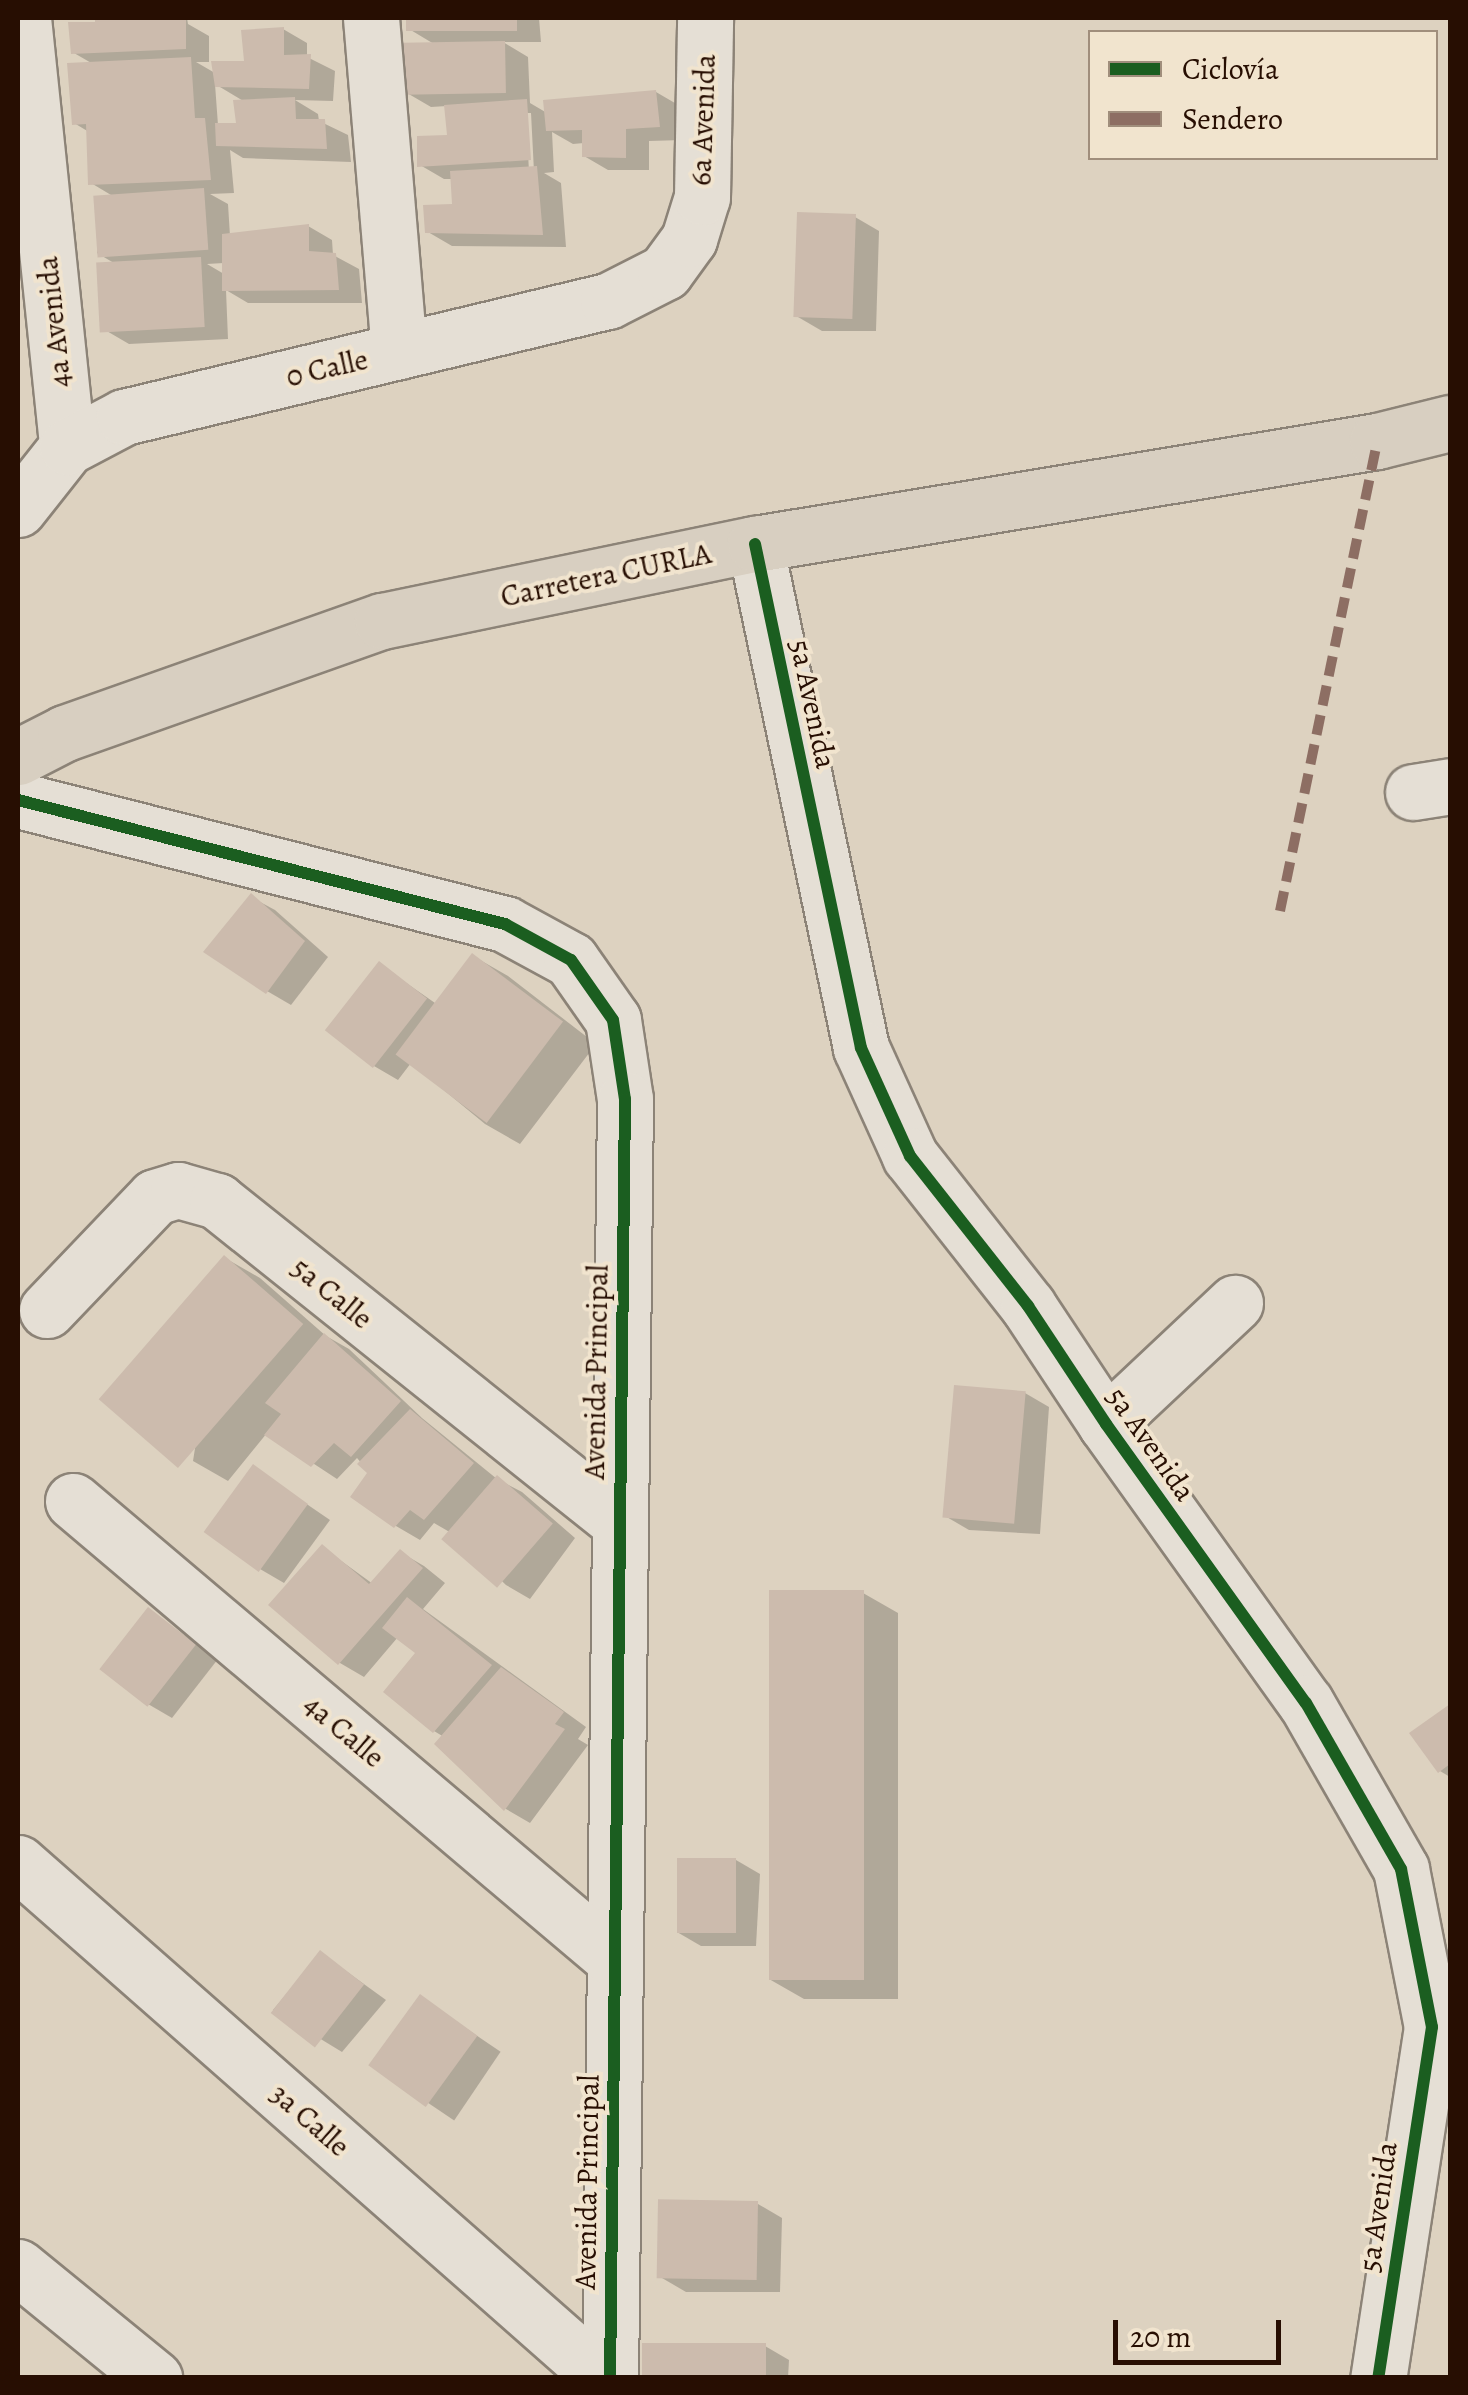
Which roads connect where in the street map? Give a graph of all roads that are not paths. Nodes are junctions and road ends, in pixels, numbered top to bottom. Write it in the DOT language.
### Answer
graph roads {
  1 [pos="23,18"];
  2 [pos="371,18"];
  3 [pos="705,18"];
  4 [pos="665,272"];
  5 [pos="399,352"];
  6 [pos="1450,424"];
  7 [pos="67,447"];
  8 [pos="18,510"];
  9 [pos="755,544"];
  10 [pos="18,757"];
  11 [pos="18,800"];
  12 [pos="1235,1302"];
  13 [pos="47,1310"];
  14 [pos="1106,1424"];
  15 [pos="73,1501"];
  16 [pos="619,1522"];
  17 [pos="18,1863"];
  18 [pos="614,1960"];
  19 [pos="18,2268"];
  20 [pos="154,2378"];
  21 [pos="606,2378"];
  22 [pos="1378,2378"];
  1 -- 7 [label="street, 4a Avenida"];
  2 -- 5 [label="street"];
  3 -- 4 [label="street, 6a Avenida"];
  4 -- 5 [label="street, 0 Calle"];
  5 -- 7 [label="street, 0 Calle"];
  6 -- 9 [label="main road, Carretera CURLA"];
  7 -- 8 [label="street, 0 Calle"];
  9 -- 10 [label="main road, Carretera CURLA"];
  9 -- 14 [label="street, 5a Avenida"];
  11 -- 16 [label="street, Avenida Principal"];
  12 -- 14 [label="street"];
  13 -- 16 [label="street, 5a Calle"];
  14 -- 22 [label="street, 5a Avenida"];
  15 -- 18 [label="street, 4a Calle"];
  16 -- 18 [label="street, Avenida Principal"];
  17 -- 21 [label="street, 3a Calle"];
  18 -- 21 [label="street, Avenida Principal"];
  19 -- 20 [label="street"];
}
